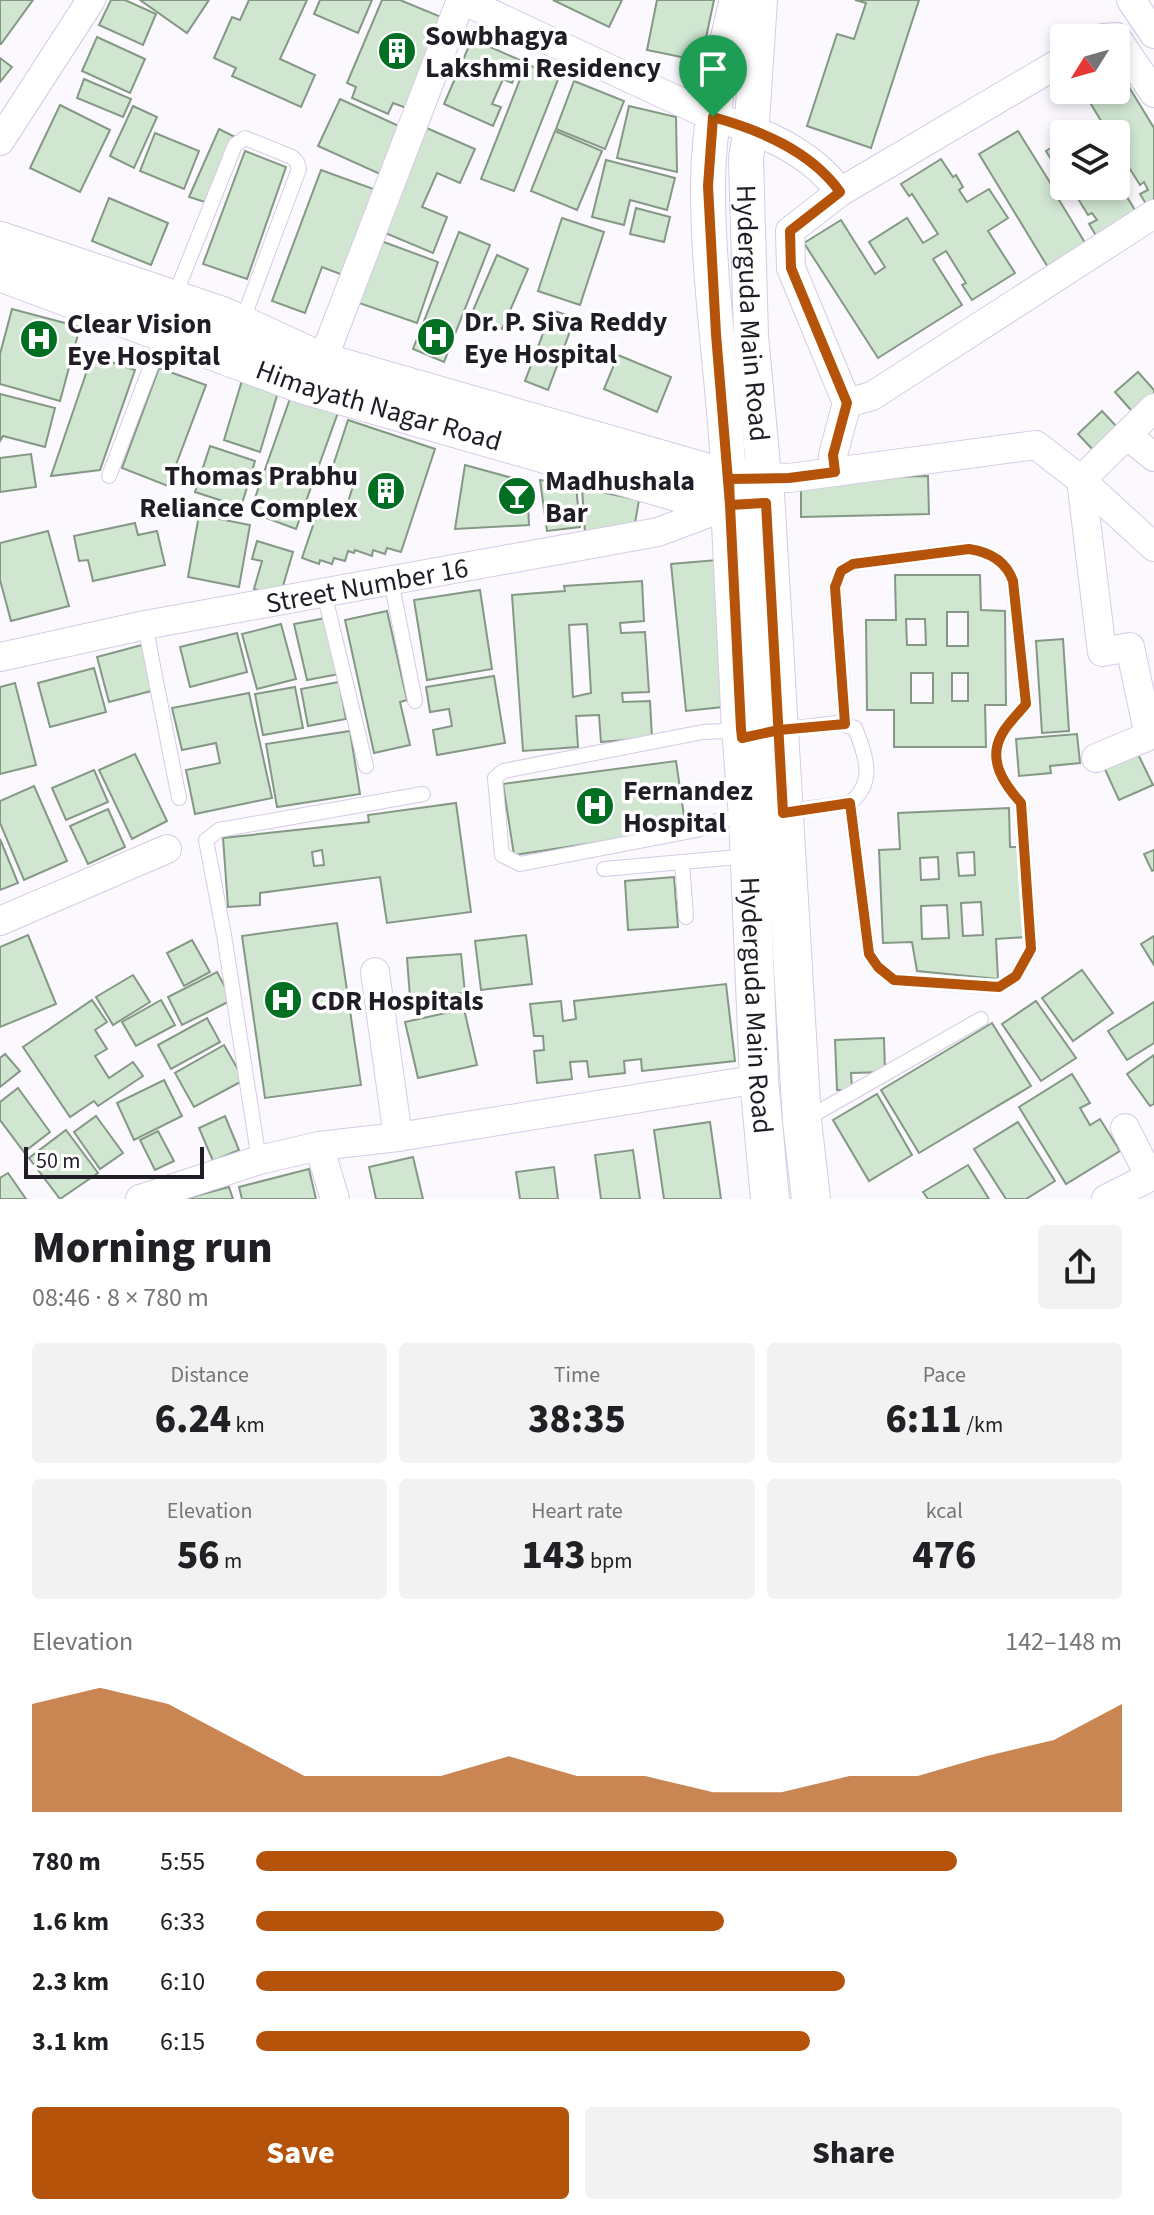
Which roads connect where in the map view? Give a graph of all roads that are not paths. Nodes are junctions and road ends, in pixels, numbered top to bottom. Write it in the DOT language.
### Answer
graph roads {
  1 [pos="91,0"];
  2 [pos="461,0"];
  3 [pos="737,0"];
  4 [pos="760,0"];
  5 [pos="1131,0"];
  6 [pos="1154,34"];
  7 [pos="1130,58"];
  8 [pos="1050,68"];
  9 [pos="1154,93"];
  10 [pos="713,117"];
  11 [pos="0,141"];
  12 [pos="748,143"];
  13 [pos="835,196"];
  14 [pos="1154,214"];
  15 [pos="0,241"];
  16 [pos="0,272"];
  17 [pos="174,318"];
  18 [pos="241,325"];
  19 [pos="322,362"];
  20 [pos="847,403"];
  21 [pos="1154,408"];
  22 [pos="1127,435"];
  23 [pos="1154,457"];
  24 [pos="835,472"];
  25 [pos="109,476"];
  26 [pos="1081,480"];
  27 [pos="756,488"];
  28 [pos="1154,547"];
  29 [pos="391,581"];
  30 [pos="324,593"];
  31 [pos="145,625"];
  32 [pos="0,657"];
  33 [pos="415,701"];
  34 [pos="845,724"];
  35 [pos="779,730"];
  36 [pos="742,738"];
  37 [pos="1096,758"];
  38 [pos="366,766"];
  39 [pos="423,794"];
  40 [pos="179,798"];
  41 [pos="850,803"];
  42 [pos="766,815"];
  43 [pos="167,849"];
  44 [pos="750,856"];
  45 [pos="682,862"];
  46 [pos="604,869"];
  47 [pos="686,917"];
  48 [pos="0,921"];
  49 [pos="375,972"];
  50 [pos="981,1019"];
  51 [pos="759,1079"];
  52 [pos="802,1121"];
  53 [pos="1125,1128"];
  54 [pos="398,1137"];
  55 [pos="319,1146"];
  56 [pos="259,1160"];
  57 [pos="140,1199"];
  58 [pos="335,1199"];
  59 [pos="770,1199"];
  60 [pos="811,1199"];
  61 [pos="1106,1199"];
  1 -- 11 [label="street"];
  2 -- 10 [label="street"];
  2 -- 19 [label="street"];
  3 -- 10 [label="street, Hyderguda Main Road"];
  4 -- 12 [label="street, Hyderguda Main Road"];
  5 -- 6 [label="street"];
  7 -- 9 [label="street"];
  8 -- 13 [label="street"];
  10 -- 12 [label="street"];
  10 -- 27 [label="street, Hyderguda Main Road"];
  12 -- 13 [label="street"];
  12 -- 27 [label="street, Hyderguda Main Road"];
  13 -- 20 [label="street"];
  14 -- 20 [label="street"];
  15 -- 17 [label="main road, Himayath Nagar Road"];
  16 -- 17 [label="main road, Himayath Nagar Road"];
  17 -- 18 [label="main road, Himayath Nagar Road"];
  17 -- 18 [label="lane"];
  17 -- 25 [label="lane"];
  17 -- 27 [label="main road, Himayath Nagar Road"];
  18 -- 19 [label="main road, Himayath Nagar Road"];
  19 -- 27 [label="main road, Himayath Nagar Road"];
  20 -- 24 [label="street"];
  21 -- 22 [label="street"];
  22 -- 23 [label="street"];
  22 -- 26 [label="street"];
  24 -- 26 [label="street, Street Number 16"];
  24 -- 27 [label="street, Street Number 16"];
  26 -- 28 [label="street, Street Number 16"];
  26 -- 37 [label="street"];
  27 -- 29 [label="street, Street Number 16"];
  27 -- 35 [label="main road, Hyderguda Main Road"];
  27 -- 36 [label="main road, Hyderguda Main Road"];
  29 -- 30 [label="street, Street Number 16"];
  29 -- 33 [label="lane"];
  30 -- 31 [label="street, Street Number 16"];
  30 -- 38 [label="lane"];
  31 -- 32 [label="street, Street Number 16"];
  31 -- 40 [label="lane"];
  34 -- 35 [label="lane"];
  34 -- 41 [label="lane"];
  34 -- 41 [label="lane"];
  35 -- 36 [label="lane"];
  35 -- 42 [label="main road, Hyderguda Main Road"];
  36 -- 42 [label="main road, Hyderguda Main Road"];
  36 -- 42 [label="lane"];
  39 -- 56 [label="lane"];
  41 -- 42 [label="lane"];
  42 -- 44 [label="main road, Hyderguda Main Road"];
  42 -- 52 [label="main road, Hyderguda Main Road"];
  43 -- 48 [label="street"];
  44 -- 45 [label="lane"];
  44 -- 51 [label="main road, Hyderguda Main Road"];
  45 -- 46 [label="lane"];
  45 -- 47 [label="lane"];
  49 -- 54 [label="street"];
  50 -- 52 [label="lane"];
  51 -- 54 [label="street"];
  51 -- 59 [label="main road, Hyderguda Main Road"];
  52 -- 60 [label="main road, Hyderguda Main Road"];
  53 -- 61 [label="street"];
  54 -- 55 [label="street"];
  55 -- 56 [label="street"];
  55 -- 58 [label="street"];
  56 -- 57 [label="street"];
}
